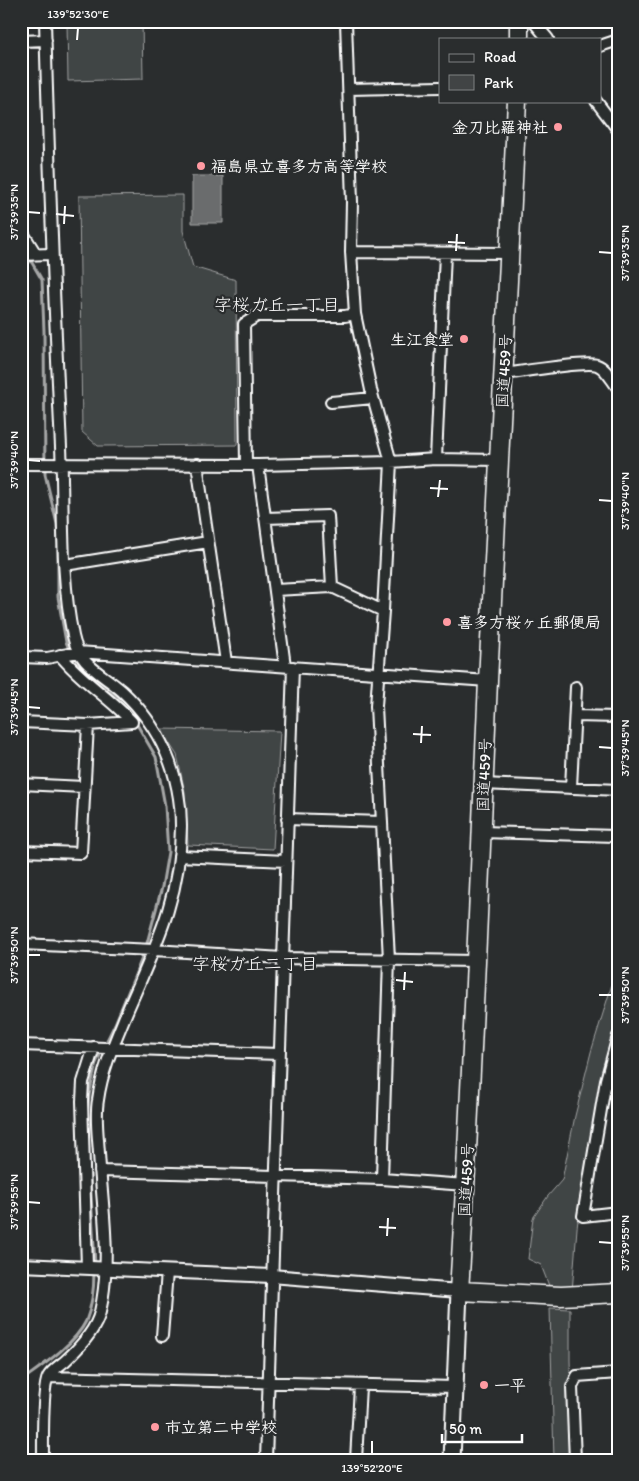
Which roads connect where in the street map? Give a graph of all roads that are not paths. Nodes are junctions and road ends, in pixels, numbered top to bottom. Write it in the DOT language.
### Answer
graph roads {
  1 [pos="45,21"];
  2 [pos="346,21"];
  3 [pos="519,21"];
  4 [pos="533,21"];
  5 [pos="519,38"];
  6 [pos="547,38"];
  7 [pos="46,40"];
  8 [pos="618,40"];
  9 [pos="21,41"];
  10 [pos="602,45"];
  11 [pos="439,87"];
  12 [pos="349,89"];
  13 [pos="517,102"];
  14 [pos="597,102"];
  15 [pos="618,130"];
  16 [pos="21,230"];
  17 [pos="351,252"];
  18 [pos="445,253"];
  19 [pos="511,253"];
  20 [pos="36,254"];
  21 [pos="52,254"];
  22 [pos="21,255"];
  23 [pos="355,314"];
  24 [pos="504,374"];
  25 [pos="618,388"];
  26 [pos="373,398"];
  27 [pos="331,402"];
  28 [pos="436,459"];
  29 [pos="499,460"];
  30 [pos="391,462"];
  31 [pos="21,464"];
  32 [pos="62,464"];
  33 [pos="197,464"];
  34 [pos="246,464"];
  35 [pos="258,465"];
  36 [pos="265,518"];
  37 [pos="208,542"];
  38 [pos="65,566"];
  39 [pos="332,587"];
  40 [pos="275,590"];
  41 [pos="383,611"];
  42 [pos="78,652"];
  43 [pos="60,656"];
  44 [pos="21,657"];
  45 [pos="226,662"];
  46 [pos="289,667"];
  47 [pos="378,674"];
  48 [pos="488,681"];
  49 [pos="576,687"];
  50 [pos="575,716"];
  51 [pos="618,717"];
  52 [pos="21,722"];
  53 [pos="88,725"];
  54 [pos="21,784"];
  55 [pos="484,784"];
  56 [pos="84,787"];
  57 [pos="571,787"];
  58 [pos="618,790"];
  59 [pos="287,819"];
  60 [pos="382,822"];
  61 [pos="482,832"];
  62 [pos="615,836"];
  63 [pos="21,851"];
  64 [pos="179,856"];
  65 [pos="286,861"];
  66 [pos="21,944"];
  67 [pos="154,950"];
  68 [pos="282,958"];
  69 [pos="388,959"];
  70 [pos="476,961"];
  71 [pos="618,1036"];
  72 [pos="21,1045"];
  73 [pos="94,1047"];
  74 [pos="112,1048"];
  75 [pos="278,1054"];
  76 [pos="100,1171"];
  77 [pos="274,1177"];
  78 [pos="382,1179"];
  79 [pos="466,1185"];
  80 [pos="618,1212"];
  81 [pos="21,1265"];
  82 [pos="87,1267"];
  83 [pos="106,1270"];
  84 [pos="167,1272"];
  85 [pos="271,1276"];
  86 [pos="459,1291"];
  87 [pos="618,1293"];
  88 [pos="162,1336"];
  89 [pos="618,1373"];
  90 [pos="48,1377"];
  91 [pos="269,1383"];
  92 [pos="360,1386"];
  93 [pos="455,1387"];
  94 [pos="43,1460"];
  95 [pos="266,1460"];
  96 [pos="356,1460"];
  97 [pos="452,1460"];
  98 [pos="575,1460"];
  1 -- 7 [label="street"];
  2 -- 12 [label="street"];
  3 -- 5 [label="highway"];
  4 -- 6 [label="street"];
  7 -- 9 [label="street"];
  7 -- 21 [label="street"];
  8 -- 10 [label="street"];
  11 -- 12 [label="street"];
  12 -- 17 [label="street"];
  13 -- 19 [label="highway, 国道459号"];
  14 -- 15 [label="street"];
  16 -- 20 [label="street"];
  17 -- 18 [label="street"];
  17 -- 23 [label="street"];
  18 -- 19 [label="street"];
  18 -- 28 [label="street"];
  19 -- 24 [label="highway, 国道459号"];
  20 -- 21 [label="street"];
  20 -- 22 [label="street"];
  21 -- 32 [label="street"];
  23 -- 26 [label="street"];
  23 -- 34 [label="street"];
  24 -- 25 [label="street"];
  24 -- 29 [label="highway, 国道459号"];
  26 -- 27 [label="street"];
  26 -- 30 [label="street"];
  28 -- 29 [label="street"];
  28 -- 30 [label="street"];
  29 -- 48 [label="highway, 国道459号"];
  30 -- 35 [label="street"];
  30 -- 41 [label="street"];
  31 -- 32 [label="street"];
  32 -- 33 [label="street"];
  32 -- 38 [label="street"];
  33 -- 34 [label="street"];
  33 -- 37 [label="street"];
  34 -- 35 [label="street"];
  35 -- 36 [label="street"];
  36 -- 39 [label="street"];
  36 -- 40 [label="street"];
  37 -- 38 [label="street"];
  37 -- 45 [label="street"];
  38 -- 42 [label="street"];
  39 -- 40 [label="street"];
  39 -- 41 [label="street"];
  40 -- 46 [label="street"];
  41 -- 47 [label="street"];
  42 -- 43 [label="street"];
  42 -- 45 [label="street"];
  42 -- 64 [label="street"];
  43 -- 44 [label="street"];
  43 -- 53 [label="street"];
  45 -- 46 [label="street"];
  46 -- 47 [label="street"];
  46 -- 59 [label="street"];
  47 -- 48 [label="street"];
  47 -- 60 [label="street"];
  48 -- 55 [label="highway, 国道459号"];
  49 -- 50 [label="street"];
  50 -- 51 [label="street"];
  50 -- 57 [label="street"];
  52 -- 53 [label="street"];
  53 -- 56 [label="street"];
  54 -- 56 [label="street"];
  55 -- 57 [label="street"];
  55 -- 61 [label="highway, 国道459号"];
  56 -- 63 [label="street"];
  57 -- 58 [label="street"];
  59 -- 60 [label="street"];
  59 -- 65 [label="street"];
  60 -- 69 [label="street"];
  61 -- 62 [label="street"];
  61 -- 70 [label="highway, 国道459号"];
  64 -- 65 [label="street"];
  64 -- 67 [label="street"];
  65 -- 68 [label="street"];
  66 -- 67 [label="street"];
  67 -- 68 [label="street"];
  67 -- 74 [label="street"];
  68 -- 69 [label="street"];
  68 -- 75 [label="street"];
  69 -- 70 [label="street"];
  69 -- 78 [label="street"];
  70 -- 79 [label="highway, 国道459号"];
  71 -- 80 [label="street"];
  72 -- 73 [label="street"];
  73 -- 74 [label="street"];
  73 -- 82 [label="street"];
  74 -- 75 [label="street"];
  74 -- 76 [label="street"];
  75 -- 77 [label="street"];
  76 -- 77 [label="street"];
  76 -- 83 [label="street"];
  77 -- 78 [label="street"];
  77 -- 85 [label="street"];
  78 -- 79 [label="street"];
  79 -- 86 [label="highway, 国道459号"];
  81 -- 82 [label="street"];
  82 -- 83 [label="street"];
  83 -- 84 [label="street"];
  83 -- 90 [label="street"];
  84 -- 85 [label="street"];
  84 -- 88 [label="street"];
  85 -- 86 [label="street"];
  85 -- 91 [label="street"];
  86 -- 87 [label="highway"];
  86 -- 93 [label="main road"];
  89 -- 98 [label="street"];
  90 -- 91 [label="street"];
  90 -- 94 [label="street"];
  91 -- 92 [label="street"];
  91 -- 95 [label="street"];
  92 -- 93 [label="street"];
  92 -- 96 [label="street"];
  93 -- 97 [label="main road"];
}
